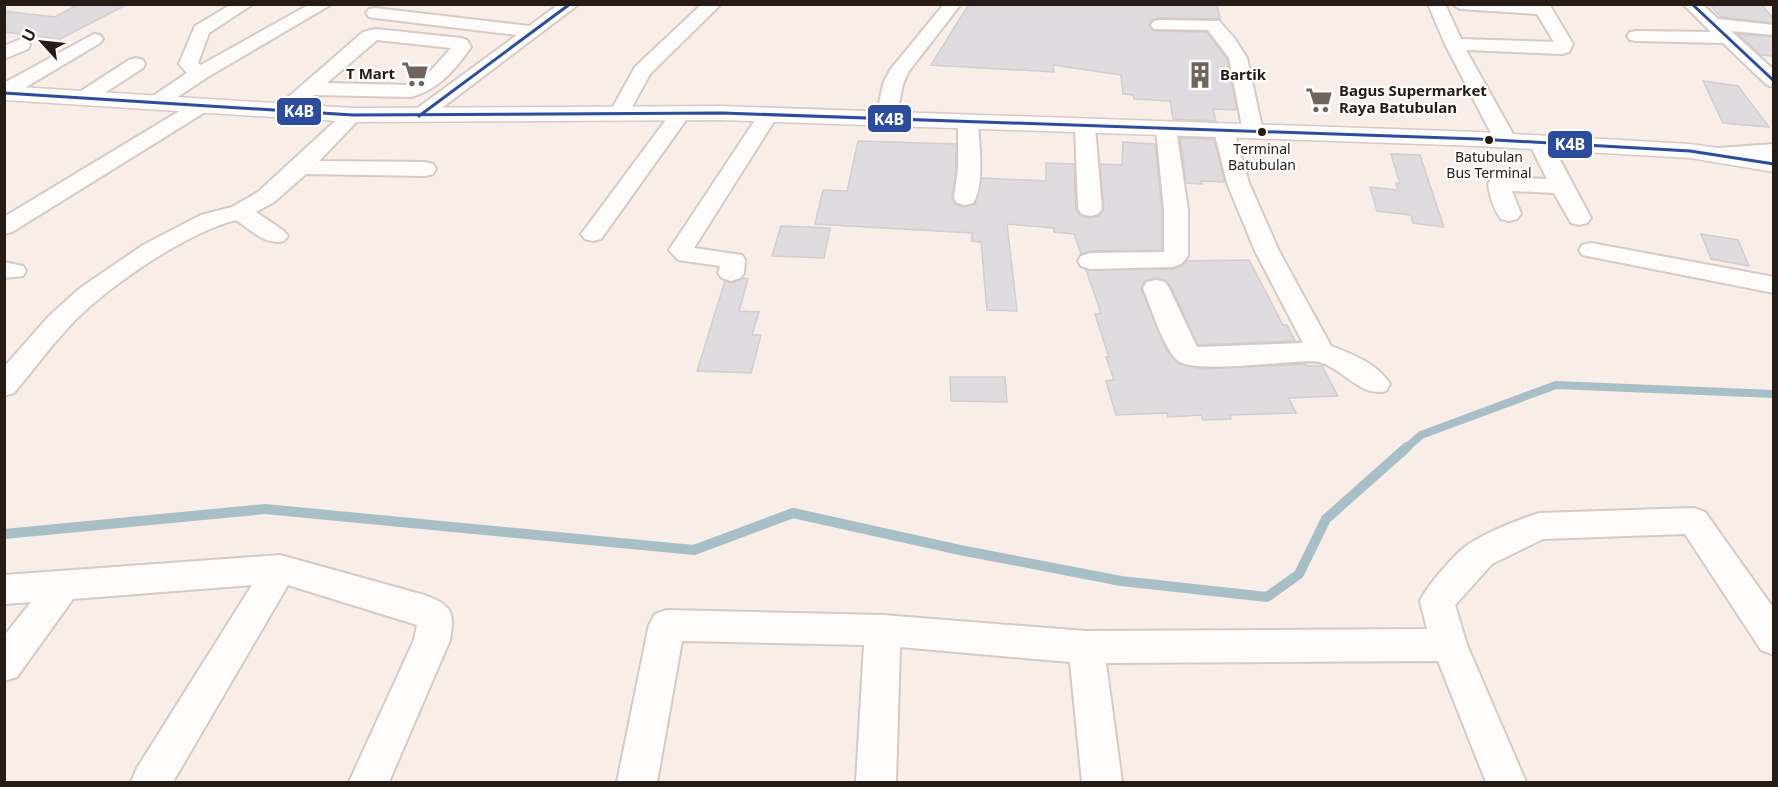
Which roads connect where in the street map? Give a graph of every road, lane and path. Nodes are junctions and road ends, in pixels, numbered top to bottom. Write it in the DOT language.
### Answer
graph roads {
  1 [pos="245,4"];
  2 [pos="324,4"];
  3 [pos="571,4"];
  4 [pos="712,4"];
  5 [pos="952,4"];
  6 [pos="1436,4"];
  7 [pos="1460,4"];
  8 [pos="1691,4"];
  9 [pos="1541,7"];
  10 [pos="375,13"];
  11 [pos="1711,24"];
  12 [pos="1160,25"];
  13 [pos="1773,30"];
  14 [pos="533,32"];
  15 [pos="1636,36"];
  16 [pos="1727,38"];
  17 [pos="94,39"];
  18 [pos="1454,44"];
  19 [pos="136,64"];
  20 [pos="199,74"];
  21 [pos="1773,81"];
  22 [pos="309,89"];
  23 [pos="4,92"];
  24 [pos="85,97"];
  25 [pos="158,102"];
  26 [pos="203,105"];
  27 [pos="284,111"];
  28 [pos="681,113"];
  29 [pos="619,114"];
  30 [pos="353,115"];
  31 [pos="768,115"];
  32 [pos="419,116"];
  33 [pos="886,118"];
  34 [pos="968,122"];
  35 [pos="1085,126"];
  36 [pos="1166,129"];
  37 [pos="1224,131"];
  38 [pos="1253,132"];
  39 [pos="1506,141"];
  40 [pos="1540,143"];
  41 [pos="1773,150"];
  42 [pos="1719,154"];
  43 [pos="1773,164"];
  44 [pos="300,167"];
  45 [pos="425,169"];
  46 [pos="1561,186"];
  47 [pos="965,198"];
  48 [pos="1090,209"];
  49 [pos="240,212"];
  50 [pos="1509,214"];
  51 [pos="1579,218"];
  52 [pos="4,226"];
  53 [pos="593,234"];
  54 [pos="276,237"];
  55 [pos="1591,250"];
  56 [pos="1090,261"];
  57 [pos="732,273"];
  58 [pos="1773,285"];
  59 [pos="1156,288"];
  60 [pos="1321,352"];
  61 [pos="1376,384"];
  62 [pos="4,386"];
  63 [pos="280,569"];
  64 [pos="64,585"];
  65 [pos="4,590"];
  66 [pos="883,630"];
  67 [pos="1773,639"];
  68 [pos="1449,645"];
  69 [pos="1086,647"];
  70 [pos="4,665"];
  71 [pos="151,783"];
  72 [pos="369,783"];
  73 [pos="637,783"];
  74 [pos="876,783"];
  75 [pos="1101,783"];
  76 [pos="1506,783"];
  1 -- 20 [label="street"];
  2 -- 20 [label="street"];
  3 -- 14 [label="street"];
  4 -- 29 [label="street"];
  5 -- 33 [label="street"];
  6 -- 18 [label="street"];
  7 -- 9 [label="street"];
  8 -- 11 [label="street"];
  9 -- 18 [label="street"];
  10 -- 14 [label="street"];
  11 -- 13 [label="street"];
  11 -- 16 [label="street"];
  12 -- 38 [label="street"];
  14 -- 32 [label="street"];
  15 -- 16 [label="street"];
  16 -- 21 [label="street"];
  17 -- 23 [label="street"];
  18 -- 39 [label="street"];
  19 -- 24 [label="street"];
  20 -- 25 [label="street"];
  22 -- 22 [label="street"];
  22 -- 27 [label="street"];
  23 -- 24 [label="highway"];
  24 -- 25 [label="highway"];
  25 -- 26 [label="highway"];
  26 -- 27 [label="highway"];
  26 -- 52 [label="street"];
  27 -- 30 [label="highway"];
  28 -- 29 [label="highway"];
  28 -- 31 [label="highway"];
  28 -- 53 [label="street"];
  29 -- 32 [label="highway"];
  30 -- 32 [label="highway"];
  30 -- 44 [label="street"];
  31 -- 33 [label="highway"];
  31 -- 57 [label="street"];
  33 -- 34 [label="highway"];
  34 -- 35 [label="highway"];
  34 -- 47 [label="street"];
  35 -- 36 [label="highway"];
  35 -- 48 [label="street"];
  36 -- 37 [label="highway"];
  36 -- 56 [label="street"];
  37 -- 38 [label="highway"];
  37 -- 60 [label="street"];
  38 -- 39 [label="highway"];
  39 -- 40 [label="highway"];
  40 -- 42 [label="highway"];
  40 -- 46 [label="street"];
  41 -- 42 [label="street"];
  42 -- 43 [label="highway"];
  44 -- 45 [label="street"];
  44 -- 49 [label="street"];
  46 -- 50 [label="street"];
  46 -- 51 [label="street"];
  49 -- 54 [label="street"];
  49 -- 62 [label="street"];
  55 -- 58 [label="street"];
  59 -- 60 [label="street"];
  60 -- 61 [label="street"];
  63 -- 64 [label="street"];
  63 -- 71 [label="street"];
  63 -- 72 [label="street"];
  64 -- 65 [label="street"];
  64 -- 70 [label="street"];
  66 -- 69 [label="street"];
  66 -- 73 [label="street"];
  66 -- 74 [label="street"];
  67 -- 68 [label="street"];
  68 -- 69 [label="street"];
  68 -- 76 [label="street"];
  69 -- 75 [label="street"];
}
